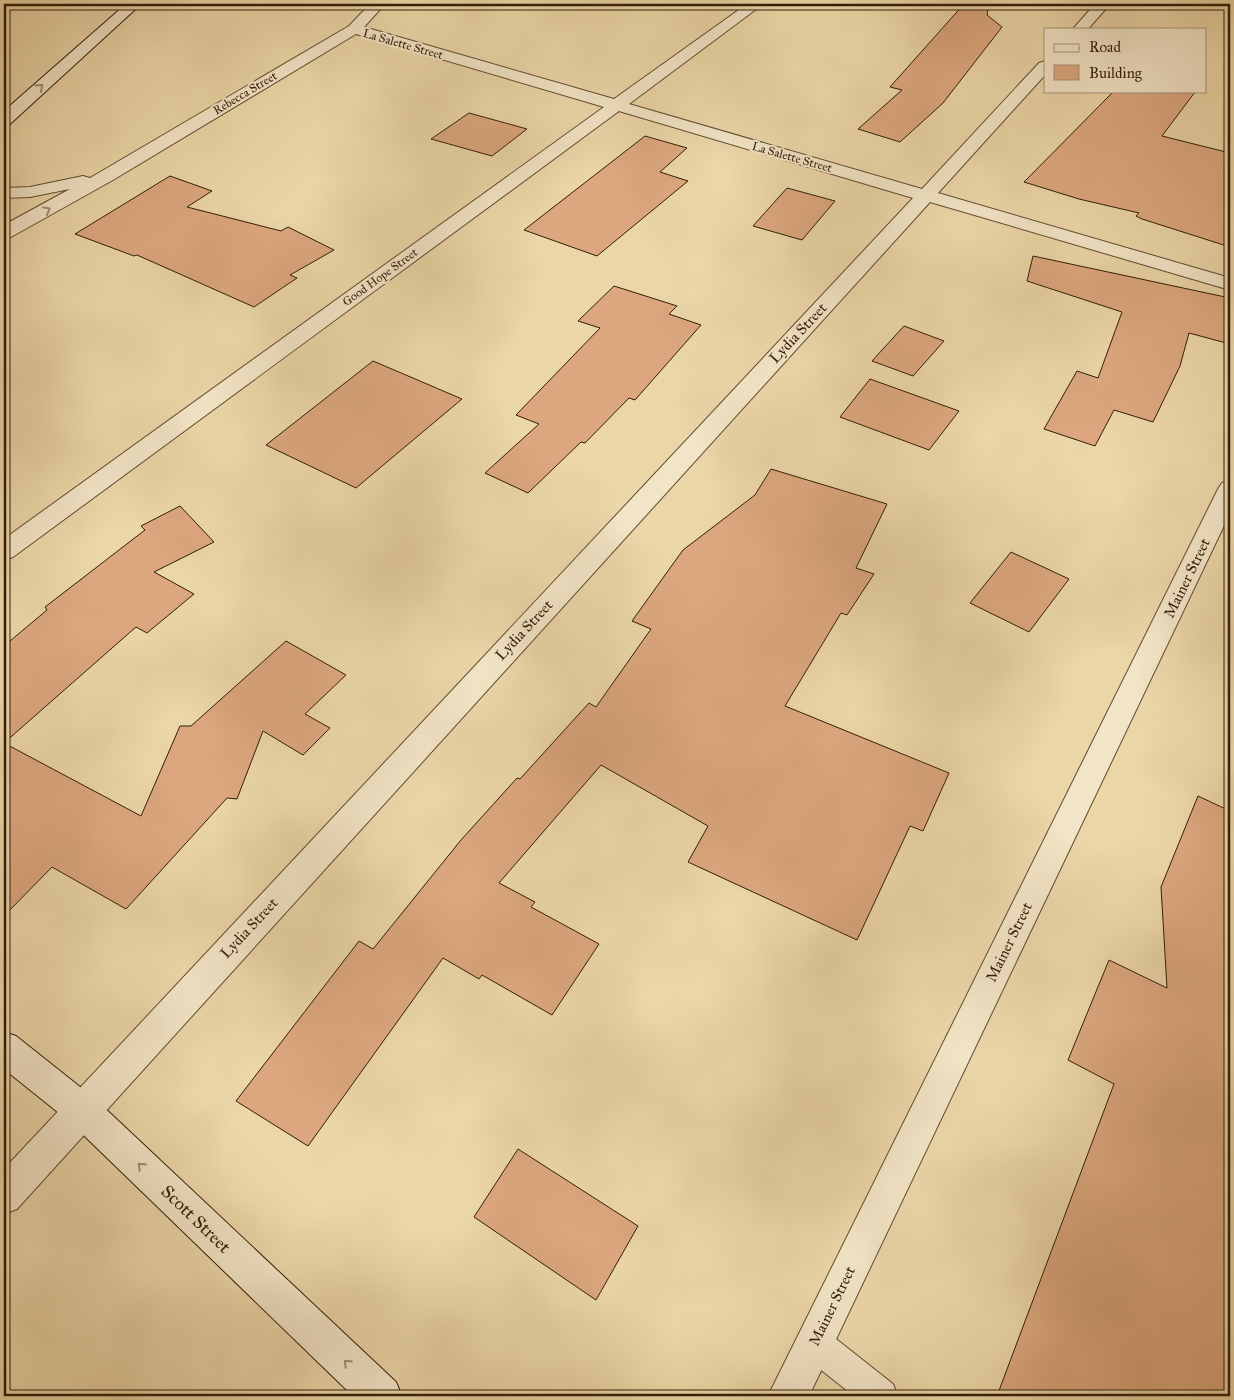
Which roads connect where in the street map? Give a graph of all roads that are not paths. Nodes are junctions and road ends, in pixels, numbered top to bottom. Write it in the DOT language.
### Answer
graph roads {
  1 [pos="134,4"];
  2 [pos="378,4"];
  3 [pos="756,4"];
  4 [pos="1104,4"];
  5 [pos="1081,28"];
  6 [pos="354,29"];
  7 [pos="1044,67"];
  8 [pos="614,106"];
  9 [pos="4,120"];
  10 [pos="106,176"];
  11 [pos="4,192"];
  12 [pos="925,195"];
  13 [pos="4,233"];
  14 [pos="1230,284"];
  15 [pos="1230,488"];
  16 [pos="4,552"];
  17 [pos="4,1048"];
  18 [pos="82,1110"];
  19 [pos="4,1196"];
  20 [pos="814,1343"];
  21 [pos="382,1396"];
  22 [pos="788,1396"];
  23 [pos="881,1396"];
  9 -- 1 [label="street, one-way"];
  2 -- 6 [label="street, Rebecca Street"];
  3 -- 8 [label="street, Good Hope Street"];
  4 -- 5 [label="street"];
  6 -- 8 [label="street, La Salette Street"];
  6 -- 10 [label="street, Rebecca Street"];
  7 -- 12 [label="street, Lydia Street"];
  8 -- 12 [label="street, La Salette Street"];
  8 -- 16 [label="street, Good Hope Street"];
  10 -- 11 [label="street, Rebecca Street"];
  13 -- 10 [label="street, Rebecca Street, one-way"];
  12 -- 14 [label="street, La Salette Street"];
  12 -- 18 [label="street, Lydia Street"];
  15 -- 20 [label="street, Mainer Street"];
  17 -- 18 [label="street, Scott Street"];
  18 -- 19 [label="street, Lydia Street"];
  21 -- 18 [label="street, Scott Street, one-way"];
  20 -- 22 [label="street, Mainer Street"];
  20 -- 23 [label="lane"];
}
